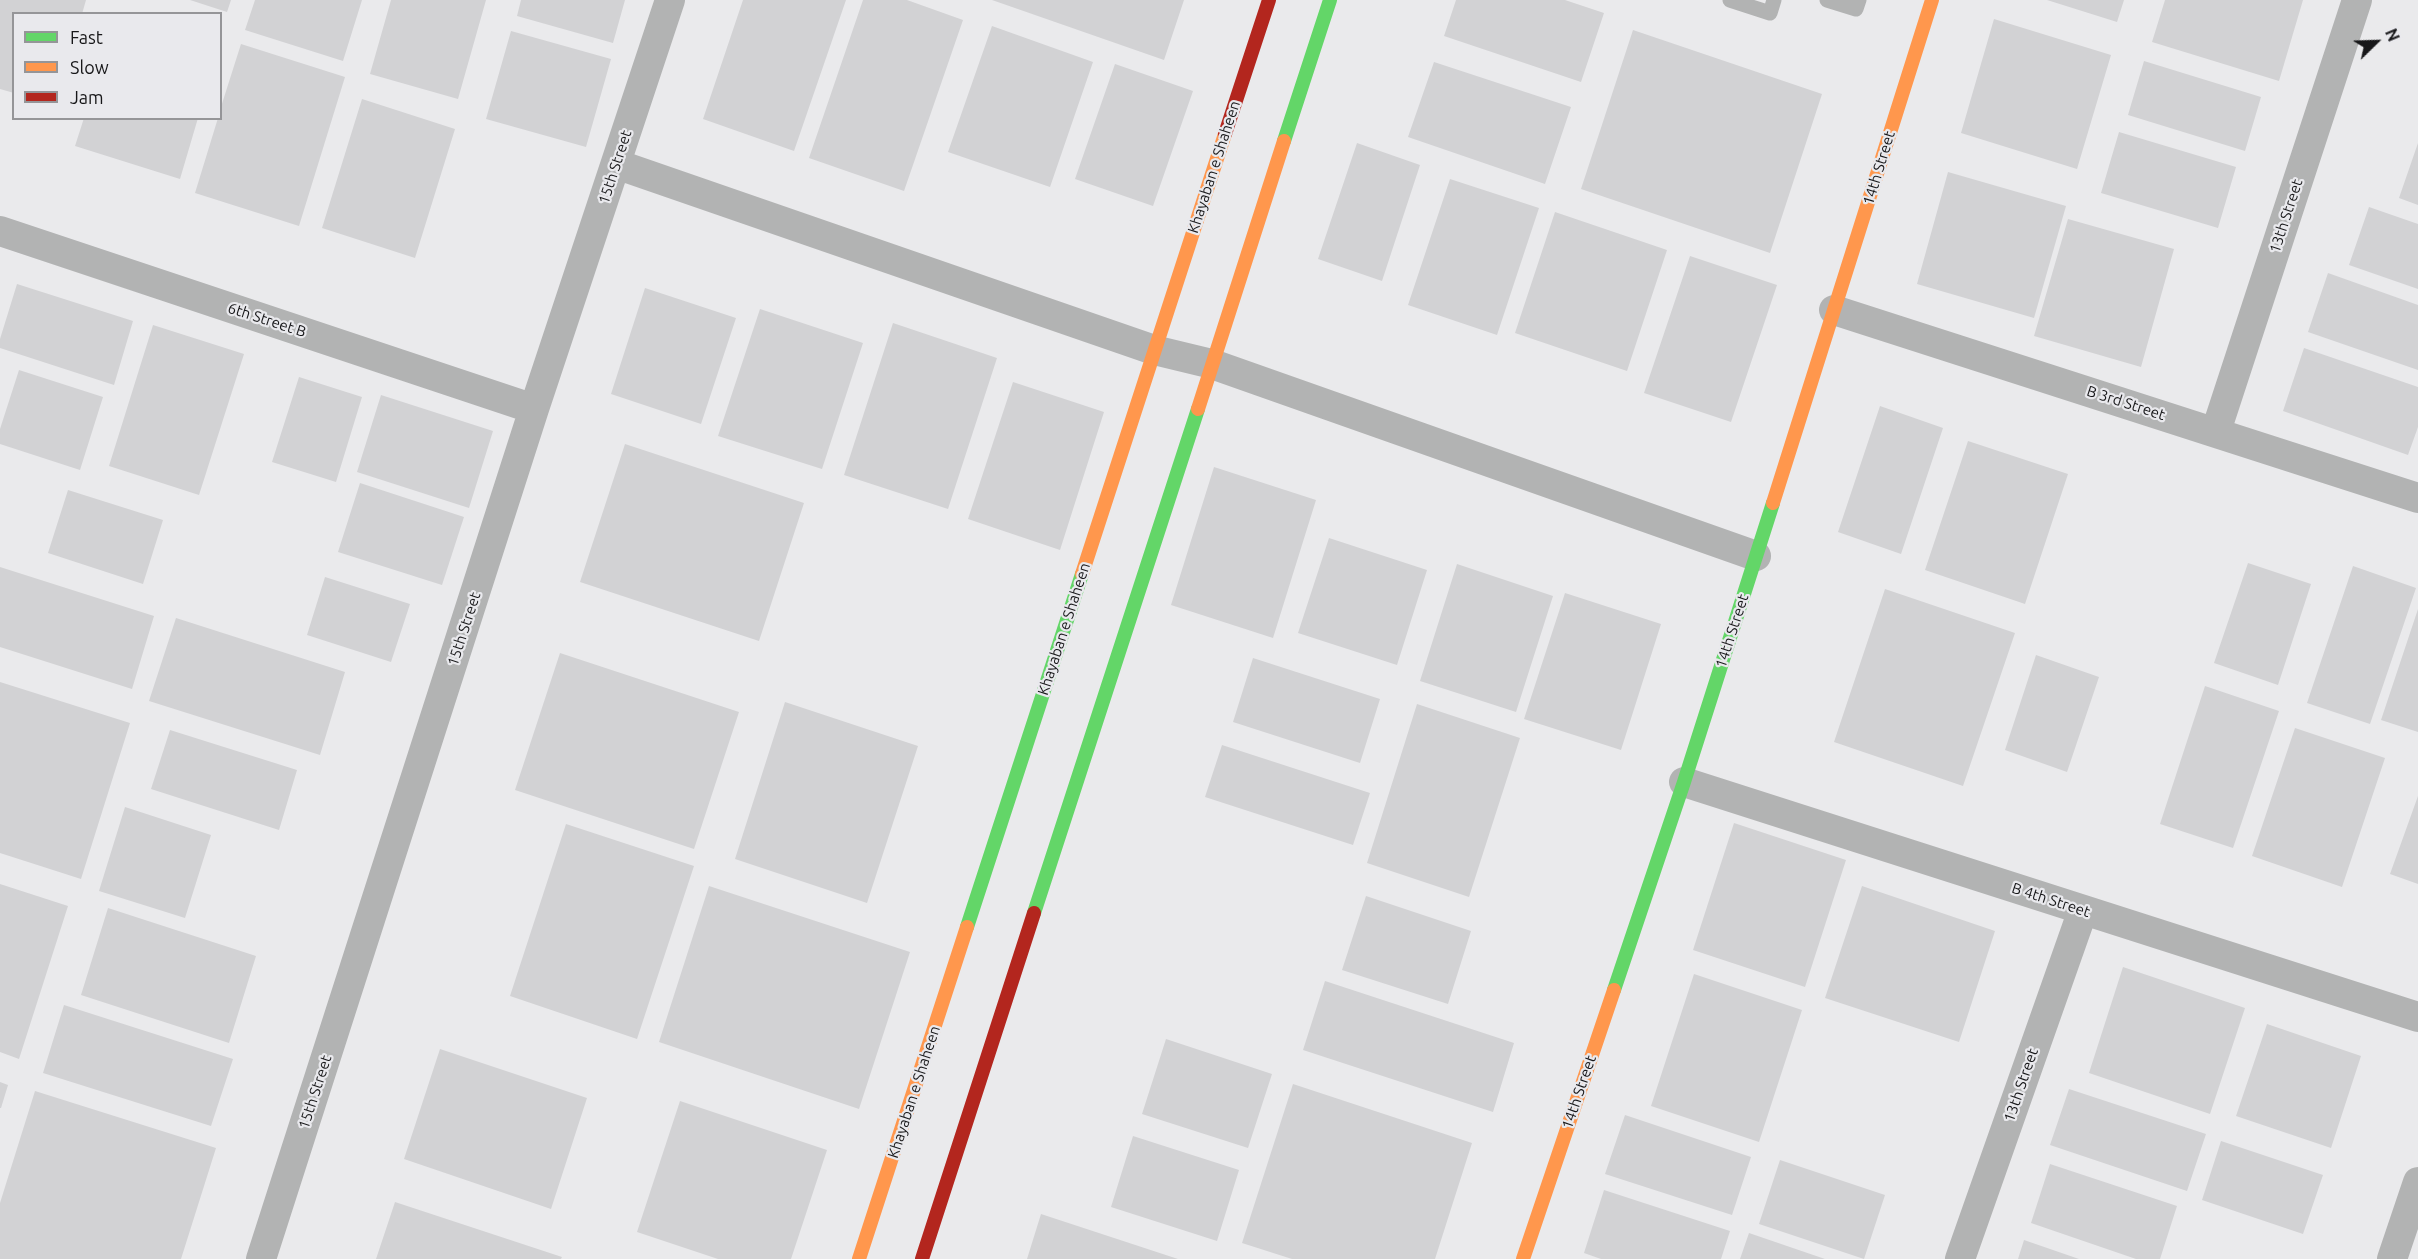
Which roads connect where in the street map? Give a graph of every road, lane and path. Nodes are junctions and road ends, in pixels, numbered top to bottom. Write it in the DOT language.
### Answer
graph roads {
  1 [pos="670,0"];
  2 [pos="1269,0"];
  3 [pos="1330,0"];
  4 [pos="1730,0"];
  5 [pos="1774,0"];
  6 [pos="1827,0"];
  7 [pos="1859,0"];
  8 [pos="1932,0"];
  9 [pos="2357,0"];
  10 [pos="616,164"];
  11 [pos="0,231"];
  12 [pos="1834,310"];
  13 [pos="1154,350"];
  14 [pos="1212,364"];
  15 [pos="534,409"];
  16 [pos="2216,431"];
  17 [pos="2418,498"];
  18 [pos="1756,556"];
  19 [pos="1684,782"];
  20 [pos="2083,910"];
  21 [pos="2418,1017"];
  22 [pos="2418,1182"];
  23 [pos="261,1259"];
  24 [pos="859,1259"];
  25 [pos="922,1259"];
  26 [pos="1523,1259"];
  27 [pos="1960,1259"];
  28 [pos="2392,1259"];
  1 -- 10 [label="street, 15th Street"];
  2 -- 13 [label="main road, Khayaban e Shaheen"];
  3 -- 14 [label="main road"];
  4 -- 5 [label="lane"];
  6 -- 7 [label="lane"];
  8 -- 12 [label="main road, 14th Street"];
  9 -- 16 [label="street, 13th Street"];
  10 -- 13 [label="street"];
  10 -- 15 [label="street, 15th Street"];
  11 -- 15 [label="street, 6th Street B"];
  12 -- 16 [label="street, B 3rd Street"];
  12 -- 18 [label="main road, 14th Street"];
  13 -- 14 [label="street"];
  13 -- 24 [label="main road, Khayaban e Shaheen"];
  14 -- 18 [label="street"];
  14 -- 25 [label="main road"];
  15 -- 23 [label="street, 15th Street"];
  16 -- 17 [label="street, B 3rd Street"];
  18 -- 19 [label="main road, 14th Street"];
  19 -- 20 [label="street, B 4th Street"];
  19 -- 26 [label="main road, 14th Street"];
  20 -- 21 [label="street, B 4th Street"];
  20 -- 27 [label="street, 13th Street"];
  22 -- 28 [label="street"];
}
